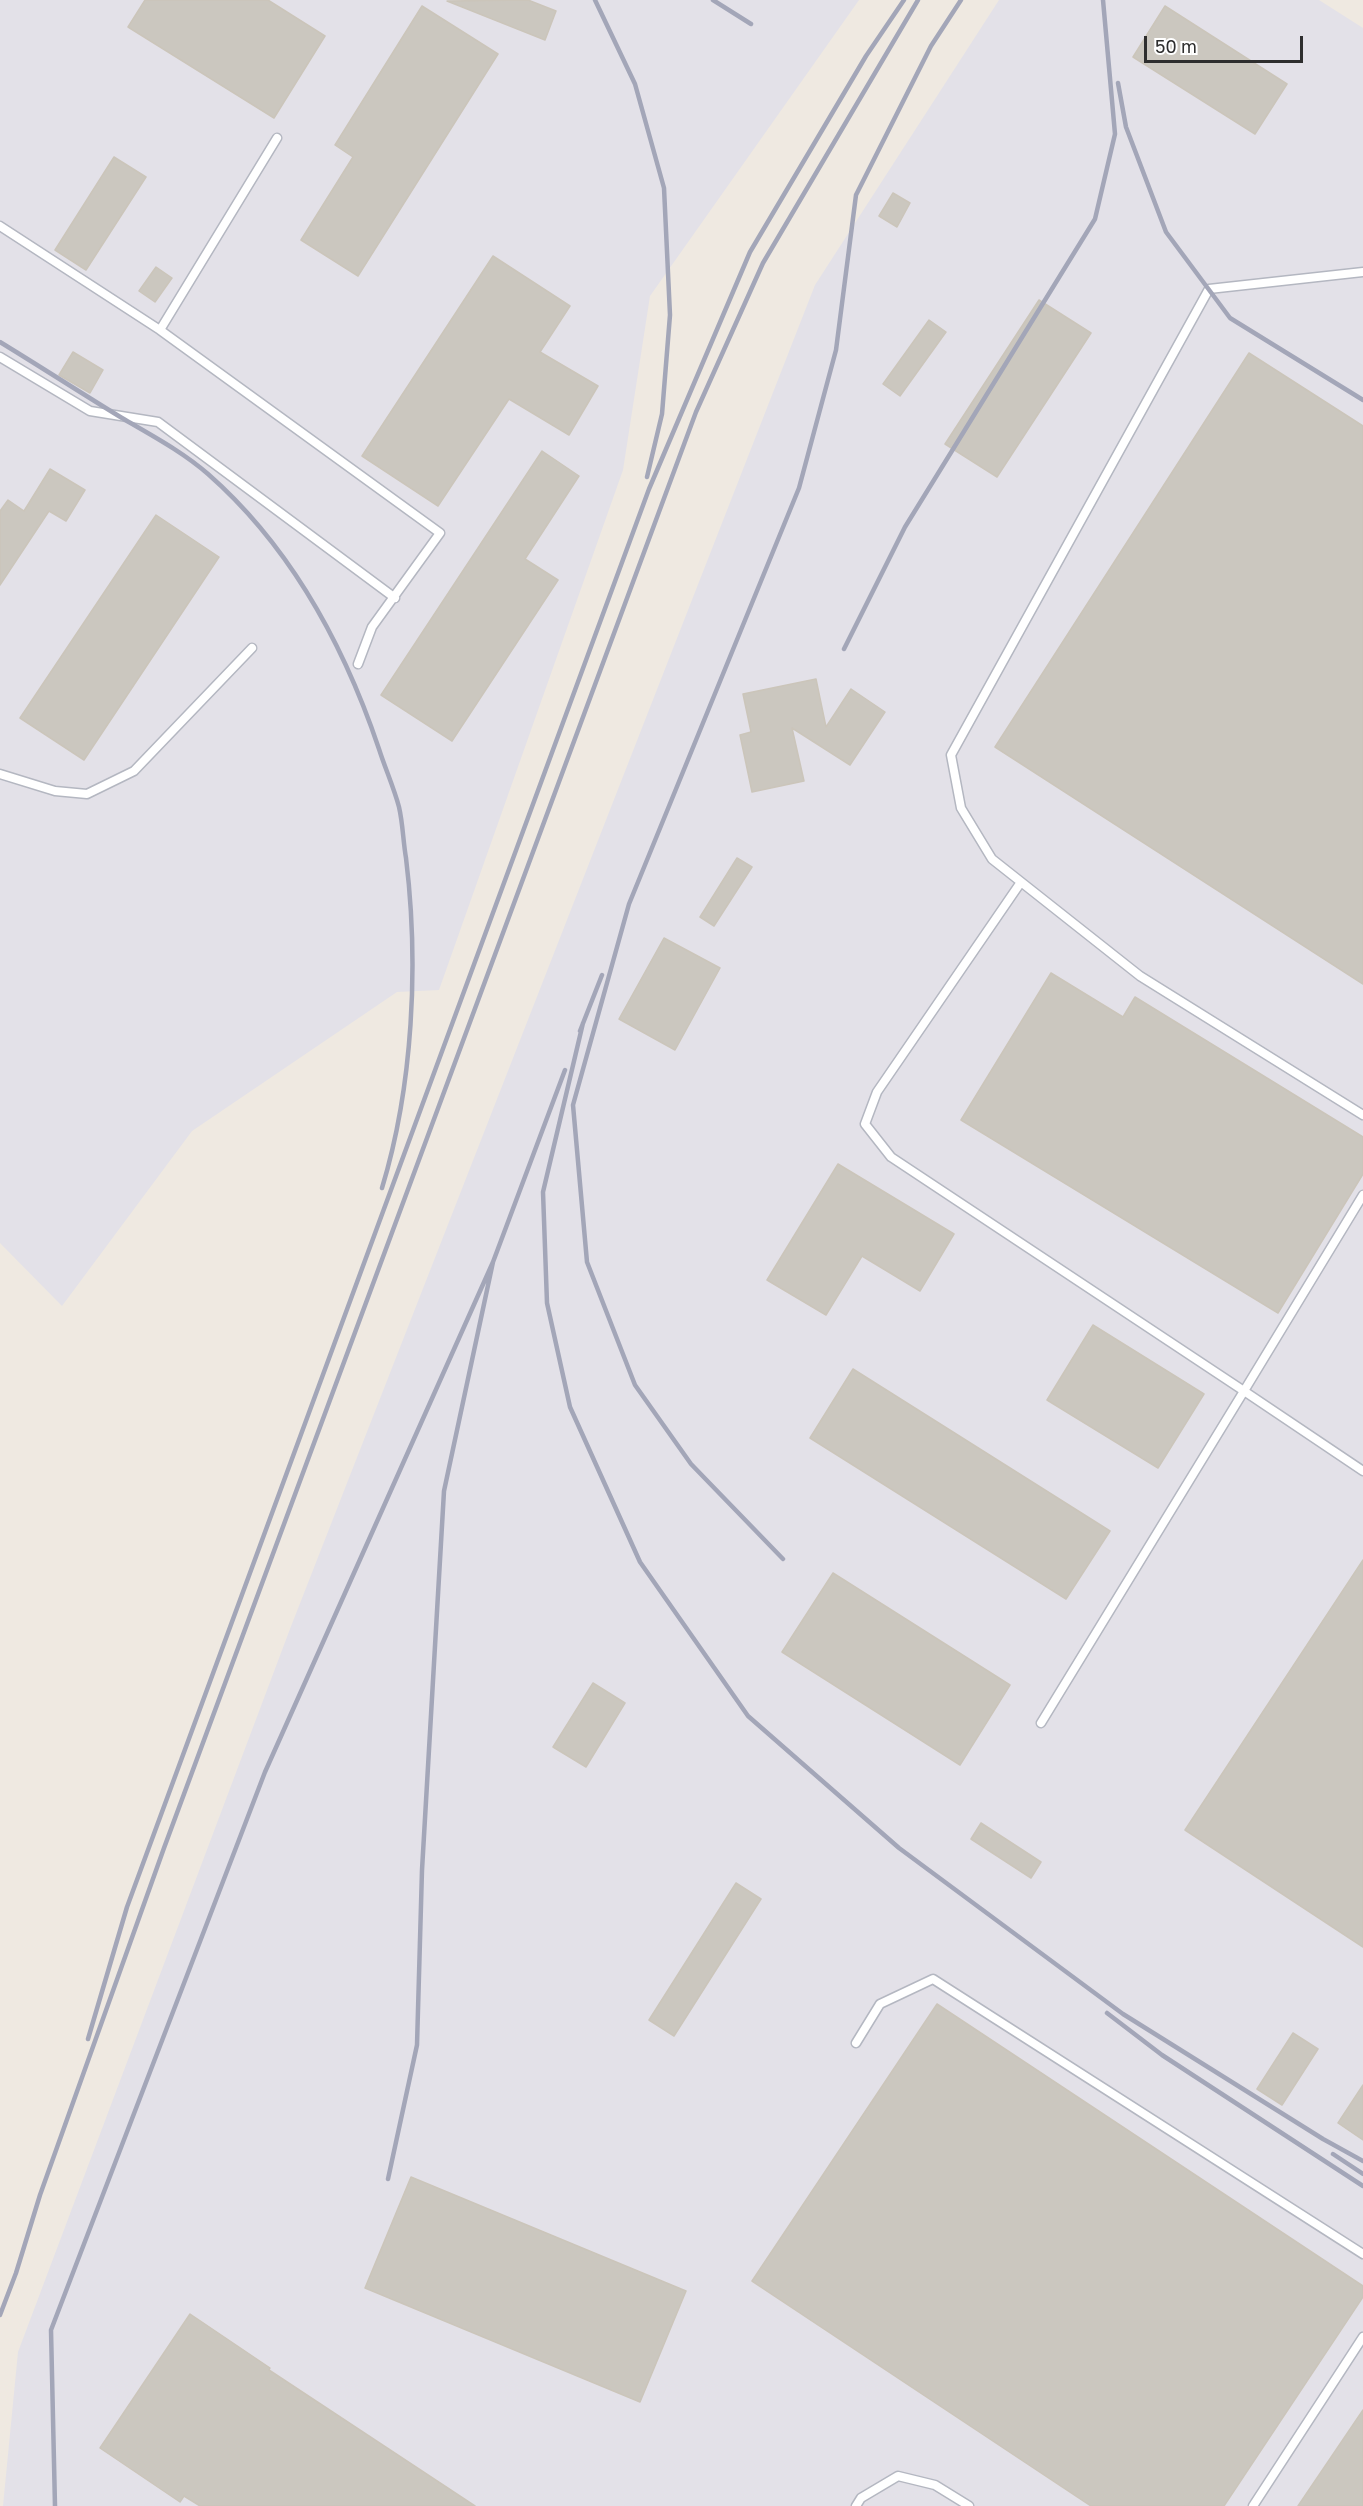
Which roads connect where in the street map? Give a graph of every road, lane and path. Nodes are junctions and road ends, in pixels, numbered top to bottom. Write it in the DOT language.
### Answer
graph roads {
  1 [pos="277,138"];
  2 [pos="0,226"];
  3 [pos="1363,272"];
  4 [pos="160,330"];
  5 [pos="0,357"];
  6 [pos="395,598"];
  7 [pos="252,648"];
  8 [pos="358,664"];
  9 [pos="0,774"];
  10 [pos="1021,882"];
  11 [pos="1363,1115"];
  12 [pos="1363,1195"];
  13 [pos="1244,1391"];
  14 [pos="1363,1471"];
  15 [pos="1041,1724"];
  16 [pos="856,2043"];
  17 [pos="1363,2254"];
  18 [pos="1363,2337"];
  19 [pos="856,2506"];
  20 [pos="969,2506"];
  21 [pos="1254,2506"];
  1 -- 4 [label="lane"];
  2 -- 4 [label="lane"];
  3 -- 10 [label="lane"];
  4 -- 6 [label="lane"];
  5 -- 6 [label="lane"];
  6 -- 8 [label="lane"];
  7 -- 9 [label="lane"];
  10 -- 11 [label="lane"];
  10 -- 13 [label="lane"];
  12 -- 13 [label="lane"];
  13 -- 14 [label="lane"];
  13 -- 15 [label="lane"];
  16 -- 17 [label="lane"];
  18 -- 21 [label="lane"];
  19 -- 20 [label="lane"];
}
